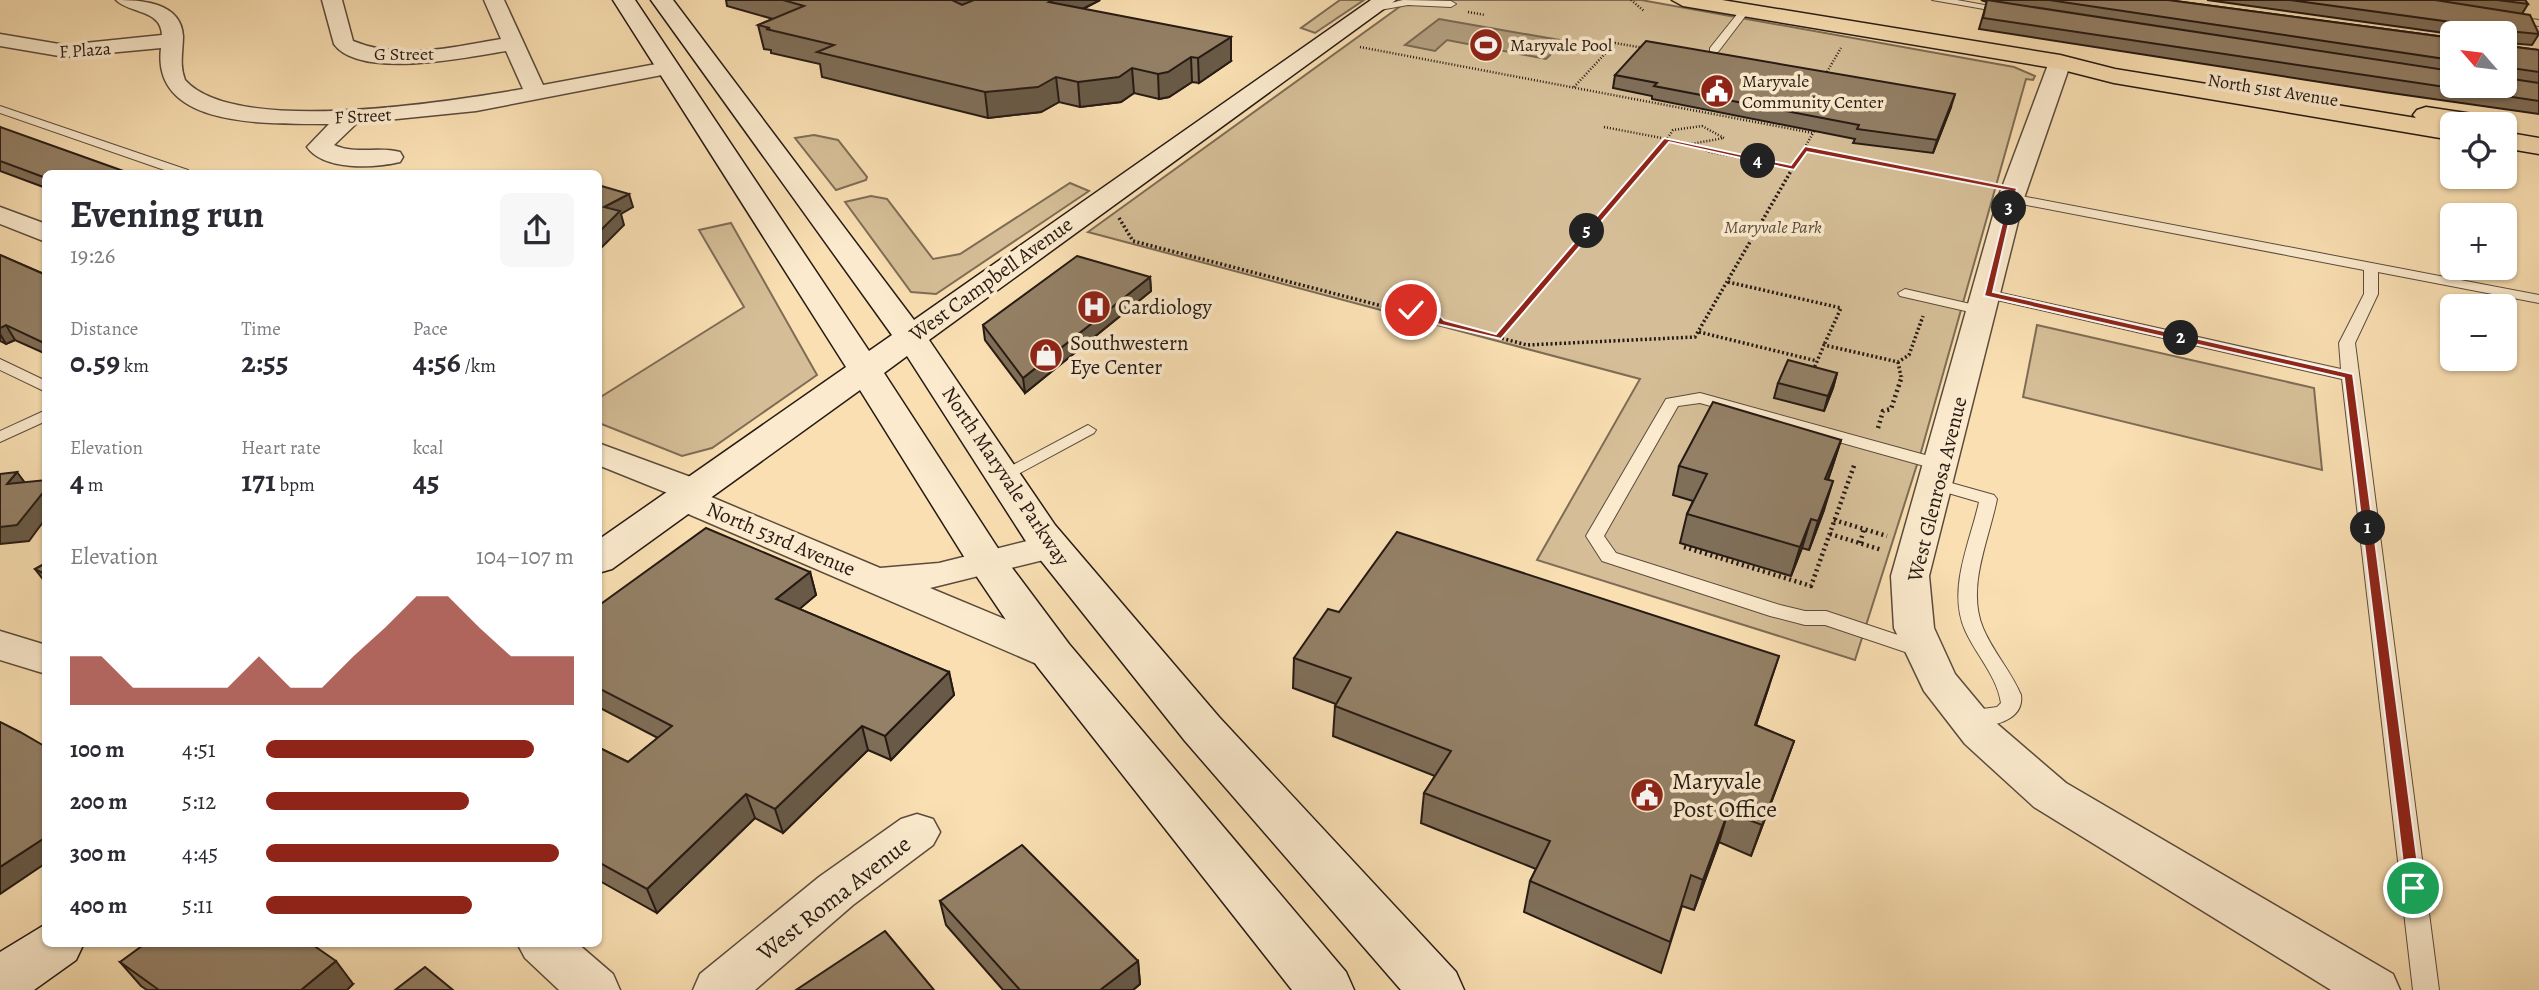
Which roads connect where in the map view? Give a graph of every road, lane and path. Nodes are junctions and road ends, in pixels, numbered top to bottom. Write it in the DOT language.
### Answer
graph roads {
  1 [pos="126,0"];
  2 [pos="332,0"];
  3 [pos="494,0"];
  4 [pos="624,0"];
  5 [pos="662,0"];
  6 [pos="1432,0"];
  7 [pos="1631,0"];
  8 [pos="1683,0"];
  9 [pos="1937,0"];
  10 [pos="1380,4"];
  11 [pos="1745,10"];
  12 [pos="1644,11"];
  13 [pos="2014,12"];
  14 [pos="2500,18"];
  15 [pos="2539,23"];
  16 [pos="1852,28"];
  17 [pos="0,40"];
  18 [pos="172,40"];
  19 [pos="512,44"];
  20 [pos="1358,46"];
  21 [pos="1654,50"];
  22 [pos="1713,50"];
  23 [pos="2060,62"];
  24 [pos="667,68"];
  25 [pos="1822,79"];
  26 [pos="1574,88"];
  27 [pos="535,92"];
  28 [pos="0,109"];
  29 [pos="2440,117"];
  30 [pos="349,118"];
  31 [pos="1817,126"];
  32 [pos="1604,127"];
  33 [pos="2517,129"];
  34 [pos="2440,130"];
  35 [pos="1813,133"];
  36 [pos="2539,133"];
  37 [pos="760,137"];
  38 [pos="1667,139"];
  39 [pos="2517,143"];
  40 [pos="1690,144"];
  41 [pos="2539,146"];
  42 [pos="1805,149"];
  43 [pos="391,157"];
  44 [pos="726,159"];
  45 [pos="1794,168"];
  46 [pos="175,170"];
  47 [pos="2013,194"];
  48 [pos="758,208"];
  49 [pos="0,215"];
  50 [pos="1117,215"];
  51 [pos="42,232"];
  52 [pos="2371,267"];
  53 [pos="860,272"];
  54 [pos="1728,282"];
  55 [pos="1905,293"];
  56 [pos="2539,299"];
  57 [pos="1985,303"];
  58 [pos="1926,309"];
  59 [pos="1699,332"];
  60 [pos="911,337"];
  61 [pos="1498,337"];
  62 [pos="1824,345"];
  63 [pos="1817,361"];
  64 [pos="1898,362"];
  65 [pos="0,364"];
  66 [pos="866,370"];
  67 [pos="2349,376"];
  68 [pos="1808,381"];
  69 [pos="42,385"];
  70 [pos="42,417"];
  71 [pos="1088,430"];
  72 [pos="0,437"];
  73 [pos="1875,439"];
  74 [pos="602,455"];
  75 [pos="1842,459"];
  76 [pos="1003,475"];
  77 [pos="1939,475"];
  78 [pos="690,495"];
  79 [pos="1834,520"];
  80 [pos="1864,529"];
  81 [pos="1829,534"];
  82 [pos="1860,543"];
  83 [pos="1051,547"];
  84 [pos="1685,547"];
  85 [pos="602,557"];
  86 [pos="987,562"];
  87 [pos="877,580"];
  88 [pos="0,645"];
  89 [pos="1924,651"];
  90 [pos="1053,655"];
  91 [pos="42,659"];
  92 [pos="1968,718"];
  93 [pos="917,832"];
  94 [pos="51,947"];
  95 [pos="547,947"];
  96 [pos="3,977"];
  97 [pos="595,990"];
  98 [pos="718,990"];
  99 [pos="1326,990"];
  100 [pos="1436,990"];
  101 [pos="2375,990"];
  102 [pos="2426,990"];
  1 -- 18 [label="street, F Street"];
  2 -- 19 [label="street, G Street"];
  3 -- 19 [label="street"];
  4 -- 24 [label="street"];
  5 -- 37 [label="street, North Maryvale Parkway"];
  6 -- 10 [label="lane"];
  7 -- 12 [label="path"];
  8 -- 11 [label="main road, North 51st Avenue"];
  9 -- 13 [label="lane"];
  10 -- 60 [label="street, West Campbell Avenue"];
  11 -- 16 [label="main road, North 51st Avenue"];
  11 -- 22 [label="lane"];
  14 -- 15 [label="lane"];
  16 -- 23 [label="main road, North 51st Avenue"];
  16 -- 25 [label="path"];
  17 -- 18 [label="street, F Plaza"];
  18 -- 30 [label="street, F Street"];
  19 -- 27 [label="street"];
  20 -- 26 [label="path"];
  21 -- 26 [label="path"];
  23 -- 29 [label="main road, North 51st Avenue"];
  23 -- 34 [label="main road, North 51st Avenue"];
  23 -- 47 [label="street, West Glenrosa Avenue"];
  24 -- 27 [label="street, F Street"];
  24 -- 44 [label="street"];
  26 -- 35 [label="path"];
  27 -- 30 [label="street, F Street"];
  28 -- 46 [label="lane"];
  30 -- 43 [label="street"];
  31 -- 35 [label="path"];
  32 -- 38 [label="path"];
  33 -- 36 [label="main road"];
  35 -- 42 [label="path"];
  37 -- 44 [label="street"];
  37 -- 53 [label="street, North Maryvale Parkway"];
  38 -- 40 [label="path"];
  38 -- 40 [label="path"];
  38 -- 61 [label="path"];
  39 -- 41 [label="main road"];
  40 -- 45 [label="path"];
  42 -- 45 [label="path"];
  42 -- 47 [label="path"];
  44 -- 48 [label="street"];
  45 -- 54 [label="path"];
  47 -- 52 [label="lane"];
  47 -- 57 [label="street, West Glenrosa Avenue"];
  48 -- 53 [label="street"];
  48 -- 66 [label="street"];
  49 -- 51 [label="street"];
  50 -- 61 [label="path"];
  52 -- 56 [label="lane"];
  52 -- 67 [label="lane"];
  53 -- 60 [label="street, North Maryvale Parkway"];
  54 -- 59 [label="path"];
  54 -- 62 [label="path"];
  55 -- 57 [label="lane"];
  57 -- 67 [label="lane"];
  57 -- 77 [label="street, West Glenrosa Avenue"];
  58 -- 64 [label="path"];
  59 -- 61 [label="path"];
  59 -- 63 [label="path"];
  60 -- 66 [label="street, West Campbell Avenue"];
  60 -- 76 [label="street, North Maryvale Parkway"];
  62 -- 63 [label="path"];
  62 -- 64 [label="path"];
  63 -- 68 [label="path"];
  64 -- 73 [label="path"];
  65 -- 69 [label="lane"];
  66 -- 78 [label="street, West Campbell Avenue"];
  66 -- 86 [label="street"];
  67 -- 102 [label="lane"];
  70 -- 72 [label="lane"];
  71 -- 76 [label="lane"];
  74 -- 78 [label="street, North 53rd Avenue"];
  75 -- 79 [label="path"];
  76 -- 83 [label="street, North Maryvale Parkway"];
  77 -- 89 [label="street, West Glenrosa Avenue"];
  77 -- 89 [label="lane"];
  77 -- 92 [label="lane"];
  78 -- 85 [label="street, West Campbell Avenue"];
  78 -- 87 [label="street, North 53rd Avenue"];
  79 -- 80 [label="path"];
  79 -- 81 [label="path"];
  80 -- 82 [label="path"];
  80 -- 82 [label="path"];
  81 -- 82 [label="path"];
  81 -- 84 [label="path"];
  83 -- 86 [label="street, North 53rd Avenue"];
  83 -- 100 [label="street, North Maryvale Parkway"];
  86 -- 87 [label="street, North 53rd Avenue"];
  86 -- 90 [label="street"];
  87 -- 90 [label="street, North 53rd Avenue"];
  88 -- 91 [label="street"];
  89 -- 92 [label="street, West Glenrosa Avenue"];
  90 -- 99 [label="street"];
  92 -- 101 [label="street, West Glenrosa Avenue"];
  93 -- 98 [label="street, West Roma Avenue"];
  94 -- 96 [label="street"];
  95 -- 97 [label="street"];
}
